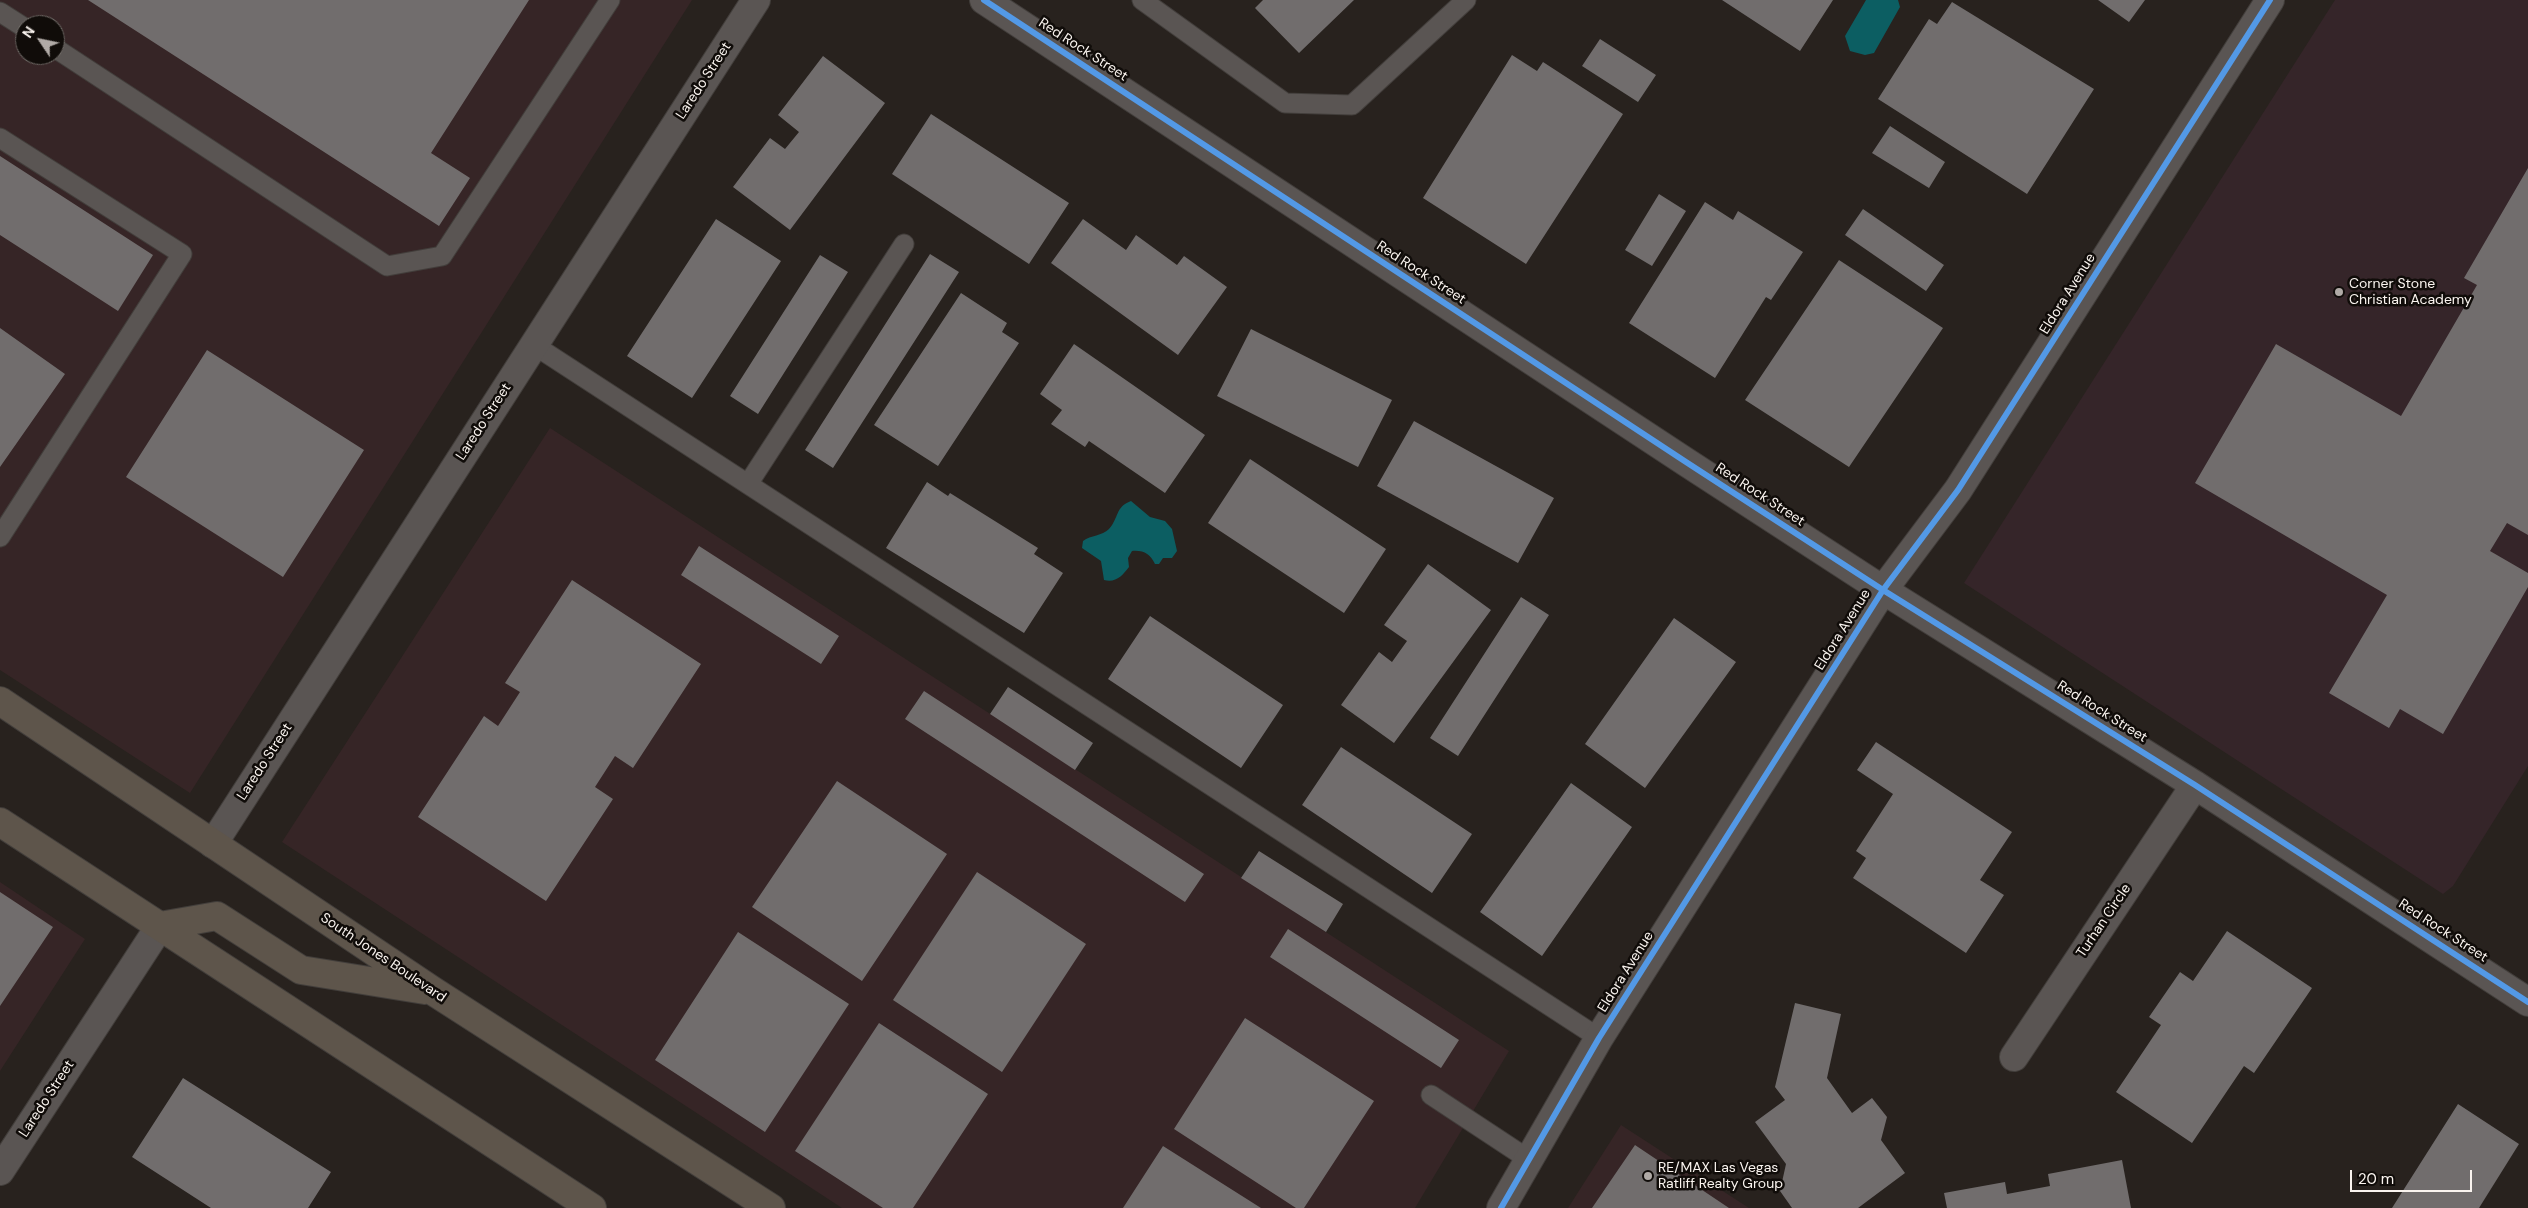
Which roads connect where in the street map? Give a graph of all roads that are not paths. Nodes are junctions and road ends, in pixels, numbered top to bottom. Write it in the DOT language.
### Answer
graph roads {
  1 [pos="610,0"];
  2 [pos="756,0"];
  3 [pos="984,0"];
  4 [pos="1142,0"];
  5 [pos="1466,0"];
  6 [pos="2270,0"];
  7 [pos="0,12"];
  8 [pos="15,22"];
  9 [pos="65,55"];
  10 [pos="0,138"];
  11 [pos="904,244"];
  12 [pos="534,345"];
  13 [pos="748,484"];
  14 [pos="0,537"];
  15 [pos="1883,590"];
  16 [pos="0,701"];
  17 [pos="2195,785"];
  18 [pos="0,822"];
  19 [pos="213,844"];
  20 [pos="160,926"];
  21 [pos="433,991"];
  22 [pos="2528,1002"];
  23 [pos="1599,1038"];
  24 [pos="2014,1057"];
  25 [pos="1431,1095"];
  26 [pos="1528,1159"];
  27 [pos="0,1171"];
  28 [pos="592,1208"];
  29 [pos="771,1208"];
  30 [pos="1501,1208"];
  1 -- 9 [label="lane"];
  2 -- 12 [label="street, Laredo Street"];
  3 -- 15 [label="street, Red Rock Street"];
  4 -- 5 [label="lane"];
  6 -- 15 [label="street, Eldora Avenue"];
  7 -- 8 [label="lane"];
  10 -- 14 [label="lane"];
  11 -- 13 [label="lane"];
  12 -- 13 [label="lane"];
  12 -- 19 [label="street, Laredo Street"];
  13 -- 23 [label="lane"];
  15 -- 17 [label="street, Red Rock Street"];
  15 -- 23 [label="street, Eldora Avenue"];
  16 -- 19 [label="main road, South Jones Boulevard"];
  17 -- 22 [label="street, Red Rock Street"];
  17 -- 24 [label="street, Turhan Circle"];
  18 -- 20 [label="main road"];
  19 -- 21 [label="main road, South Jones Boulevard"];
  20 -- 21 [label="main road"];
  20 -- 27 [label="street, Laredo Street"];
  20 -- 28 [label="main road"];
  21 -- 29 [label="main road, South Jones Boulevard"];
  23 -- 26 [label="street, Eldora Avenue"];
  25 -- 26 [label="lane"];
  26 -- 30 [label="street, Eldora Avenue"];
}
